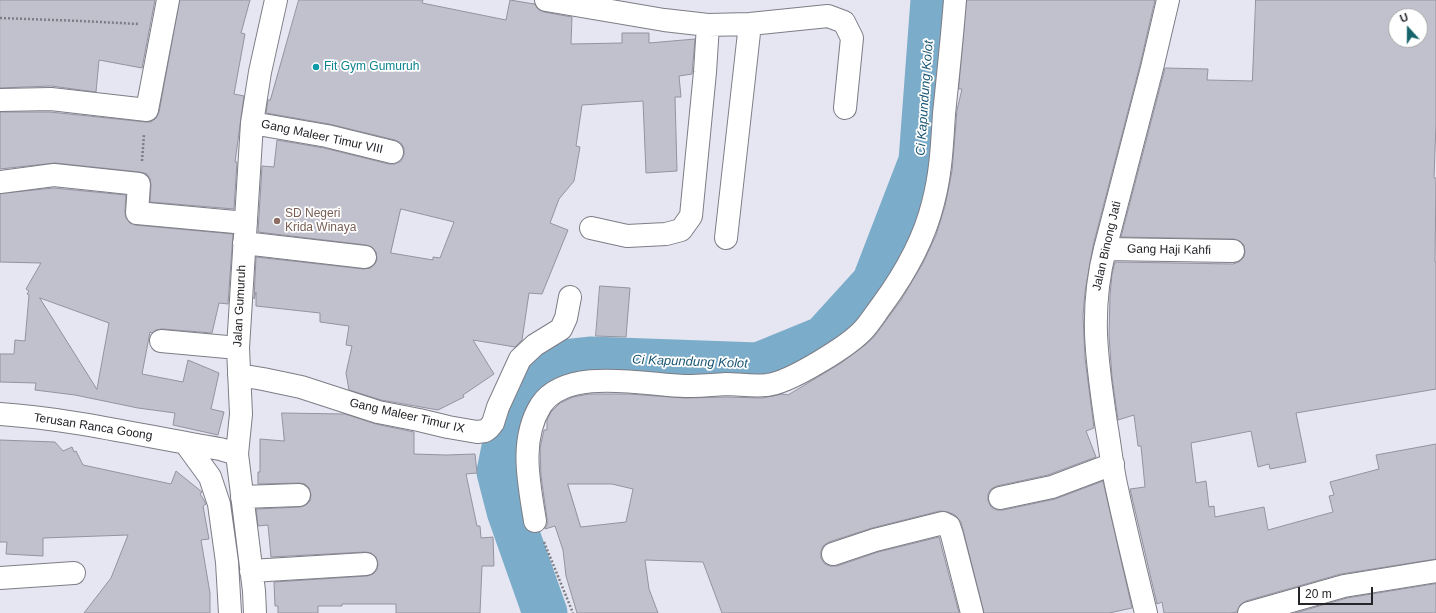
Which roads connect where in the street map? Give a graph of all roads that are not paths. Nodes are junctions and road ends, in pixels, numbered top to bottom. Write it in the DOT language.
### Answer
graph roads {
  1 [pos="168,0"];
  2 [pos="276,0"];
  3 [pos="546,0"];
  4 [pos="954,0"];
  5 [pos="1168,0"];
  6 [pos="750,24"];
  7 [pos="708,25"];
  8 [pos="0,100"];
  9 [pos="845,108"];
  10 [pos="252,123"];
  11 [pos="392,152"];
  12 [pos="0,182"];
  13 [pos="591,228"];
  14 [pos="245,233"];
  15 [pos="726,238"];
  16 [pos="1105,249"];
  17 [pos="1233,251"];
  18 [pos="365,257"];
  19 [pos="570,297"];
  20 [pos="161,341"];
  21 [pos="238,348"];
  22 [pos="240,383"];
  23 [pos="0,414"];
  24 [pos="186,444"];
  25 [pos="237,454"];
  26 [pos="1113,464"];
  27 [pos="299,495"];
  28 [pos="242,497"];
  29 [pos="1000,498"];
  30 [pos="535,521"];
  31 [pos="833,554"];
  32 [pos="366,564"];
  33 [pos="251,571"];
  34 [pos="1436,571"];
  35 [pos="74,573"];
  36 [pos="0,578"];
  37 [pos="230,613"];
  38 [pos="255,613"];
  39 [pos="972,613"];
  40 [pos="1146,613"];
  41 [pos="1249,613"];
  1 -- 8 [label="street"];
  2 -- 10 [label="street, Jalan Gumuruh"];
  3 -- 7 [label="street"];
  4 -- 30 [label="street"];
  5 -- 16 [label="street, Jalan Binong Jati"];
  6 -- 7 [label="street"];
  6 -- 9 [label="street"];
  6 -- 15 [label="street"];
  7 -- 13 [label="street"];
  10 -- 11 [label="street, Gang Maleer Timur VIII"];
  10 -- 14 [label="street, Jalan Gumuruh"];
  12 -- 14 [label="street"];
  14 -- 18 [label="street"];
  14 -- 21 [label="street, Jalan Gumuruh"];
  16 -- 17 [label="street, Gang Haji Kahfi"];
  16 -- 26 [label="street, Jalan Binong Jati"];
  19 -- 22 [label="street, Gang Maleer Timur IX"];
  20 -- 21 [label="street"];
  21 -- 22 [label="street, Jalan Gumuruh"];
  22 -- 25 [label="street, Jalan Gumuruh"];
  23 -- 24 [label="street, Terusan Ranca Goong"];
  24 -- 25 [label="street, Terusan Ranca Goong"];
  24 -- 37 [label="street"];
  25 -- 28 [label="street, Jalan Gumuruh"];
  26 -- 29 [label="street"];
  26 -- 40 [label="street, Jalan Binong Jati"];
  27 -- 28 [label="street"];
  28 -- 33 [label="street, Jalan Gumuruh"];
  31 -- 39 [label="street"];
  32 -- 33 [label="street"];
  33 -- 38 [label="street, Jalan Gumuruh"];
  34 -- 41 [label="street"];
  35 -- 36 [label="street"];
}
